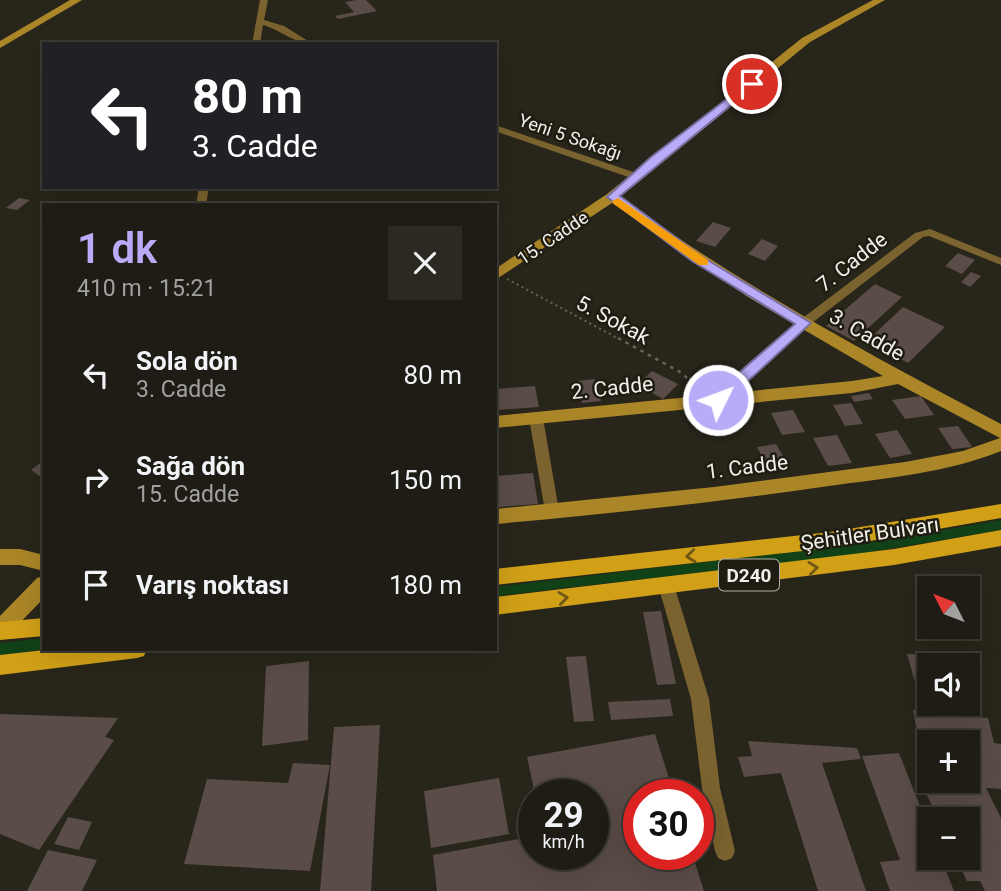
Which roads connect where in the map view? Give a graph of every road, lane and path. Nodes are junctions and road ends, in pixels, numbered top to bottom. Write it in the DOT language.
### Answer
graph roads {
  1 [pos="77,0"];
  2 [pos="264,0"];
  3 [pos="880,0"];
  4 [pos="261,22"];
  5 [pos="256,42"];
  6 [pos="306,42"];
  7 [pos="0,45"];
  8 [pos="497,129"];
  9 [pos="635,176"];
  10 [pos="612,197"];
  11 [pos="1001,262"];
  12 [pos="497,275"];
  13 [pos="804,323"];
  14 [pos="901,379"];
  15 [pos="712,400"];
  16 [pos="536,418"];
  17 [pos="497,422"];
  18 [pos="1001,432"];
  19 [pos="1001,444"];
  20 [pos="552,511"];
  21 [pos="1001,511"];
  22 [pos="497,517"];
  23 [pos="1001,538"];
  24 [pos="0,557"];
  25 [pos="42,562"];
  26 [pos="497,578"];
  27 [pos="666,585"];
  28 [pos="42,586"];
  29 [pos="497,606"];
  30 [pos="42,627"];
  31 [pos="0,631"];
  32 [pos="119,651"];
  33 [pos="0,665"];
  34 [pos="725,850"];
  1 -- 7 [label="street"];
  2 -- 4 [label="street"];
  3 -- 9 [label="street, 15. Cadde"];
  4 -- 5 [label="street"];
  4 -- 6 [label="street"];
  8 -- 9 [label="street, Yeni 5 Sokağı"];
  9 -- 10 [label="street, 15. Cadde"];
  10 -- 12 [label="street, 15. Cadde"];
  10 -- 13 [label="street, 3. Cadde"];
  11 -- 13 [label="street, 7. Cadde"];
  12 -- 15 [label="path, 5. Sokak"];
  13 -- 14 [label="street, 3. Cadde"];
  13 -- 15 [label="street, 7. Cadde"];
  14 -- 15 [label="street, 2. Cadde"];
  14 -- 18 [label="street, 3. Cadde"];
  15 -- 16 [label="street, 2. Cadde"];
  16 -- 17 [label="street, 2. Cadde"];
  16 -- 20 [label="street"];
  19 -- 20 [label="street, 1. Cadde"];
  20 -- 22 [label="street, 1. Cadde"];
  21 -- 26 [label="main road, Şehitler Bulvarı / D240, one-way"];
  27 -- 23 [label="main road, Şehitler Bulvarı / D240, one-way"];
  24 -- 25 [label="street"];
  29 -- 27 [label="main road, Şehitler Bulvarı / D240, one-way"];
  27 -- 34 [label="street"];
  28 -- 31 [label="street"];
  30 -- 31 [label="main road"];
  32 -- 33 [label="main road"];
}
